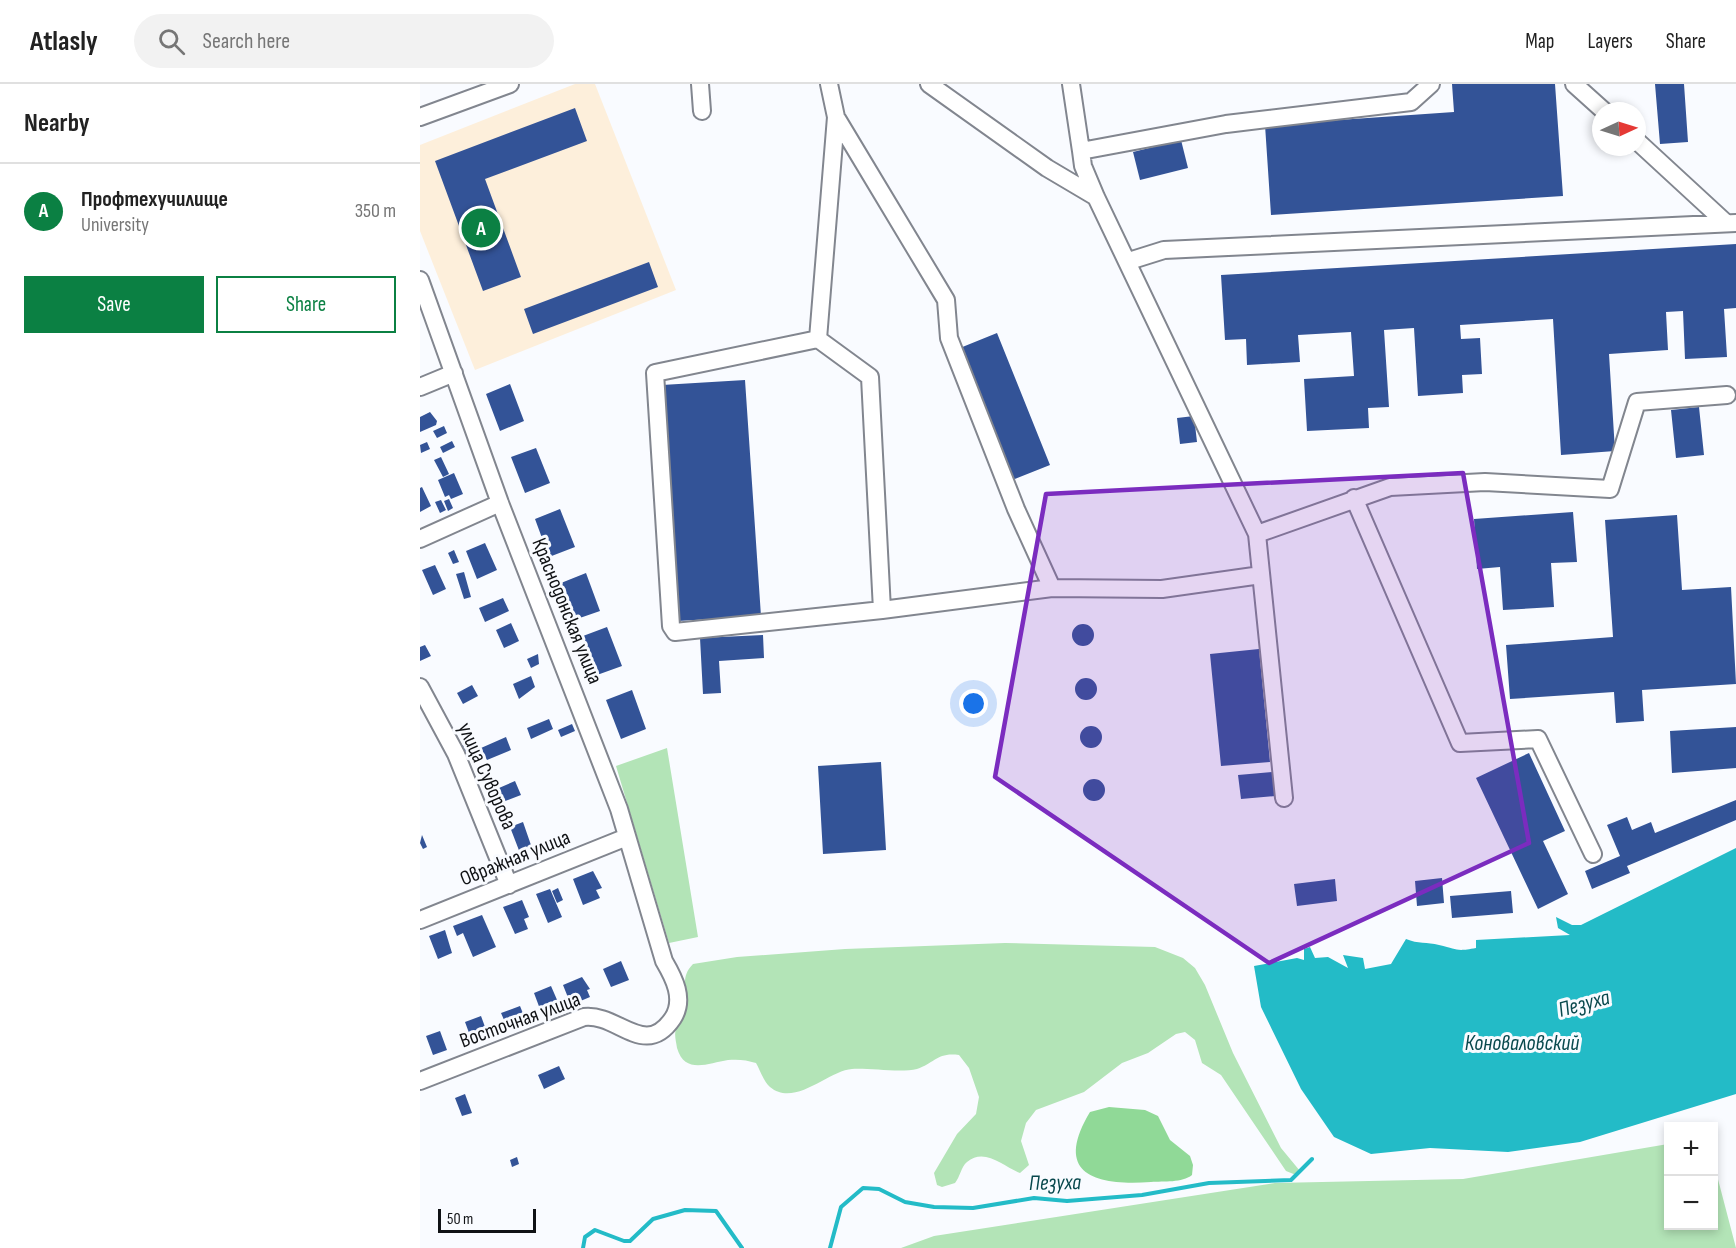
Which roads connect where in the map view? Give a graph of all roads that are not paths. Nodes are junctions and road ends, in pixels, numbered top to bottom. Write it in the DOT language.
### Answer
graph roads {
  1 [pos="510,84"];
  2 [pos="700,84"];
  3 [pos="829,84"];
  4 [pos="929,84"];
  5 [pos="1071,84"];
  6 [pos="1431,84"];
  7 [pos="1574,84"];
  8 [pos="1594,102"];
  9 [pos="702,111"];
  10 [pos="420,117"];
  11 [pos="836,117"];
  12 [pos="1646,149"];
  13 [pos="1081,151"];
  14 [pos="1096,197"];
  15 [pos="1731,223"];
  16 [pos="1129,261"];
  17 [pos="420,280"];
  18 [pos="818,339"];
  19 [pos="454,373"];
  20 [pos="420,387"];
  21 [pos="1727,395"];
  22 [pos="1354,498"];
  23 [pos="500,503"];
  24 [pos="1257,534"];
  25 [pos="420,539"];
  26 [pos="1261,575"];
  27 [pos="1052,588"];
  28 [pos="882,610"];
  29 [pos="420,687"];
  30 [pos="1284,798"];
  31 [pos="627,837"];
  32 [pos="1593,854"];
  33 [pos="509,885"];
  34 [pos="420,920"];
  35 [pos="664,961"];
  36 [pos="420,1082"];
  1 -- 10 [label="street"];
  2 -- 9 [label="street"];
  3 -- 11 [label="street"];
  4 -- 14 [label="street"];
  5 -- 13 [label="street"];
  6 -- 13 [label="street"];
  7 -- 8 [label="street"];
  11 -- 18 [label="street"];
  11 -- 27 [label="street"];
  12 -- 15 [label="street"];
  13 -- 14 [label="street"];
  14 -- 16 [label="street"];
  15 -- 16 [label="street"];
  16 -- 24 [label="street"];
  17 -- 19 [label="street, Краснодонская улица"];
  18 -- 28 [label="street"];
  18 -- 28 [label="street"];
  19 -- 20 [label="street"];
  19 -- 23 [label="street, Краснодонская улица"];
  21 -- 22 [label="street"];
  22 -- 24 [label="street"];
  22 -- 32 [label="street"];
  23 -- 25 [label="street"];
  23 -- 31 [label="street, Краснодонская улица"];
  24 -- 26 [label="street"];
  26 -- 27 [label="street"];
  26 -- 30 [label="street"];
  27 -- 28 [label="street"];
  29 -- 33 [label="street, улица Суворова"];
  31 -- 33 [label="street, Овражная улица"];
  31 -- 35 [label="street, Краснодонская улица"];
  33 -- 34 [label="street, Овражная улица"];
  35 -- 36 [label="street, Восточная улица"];
}
